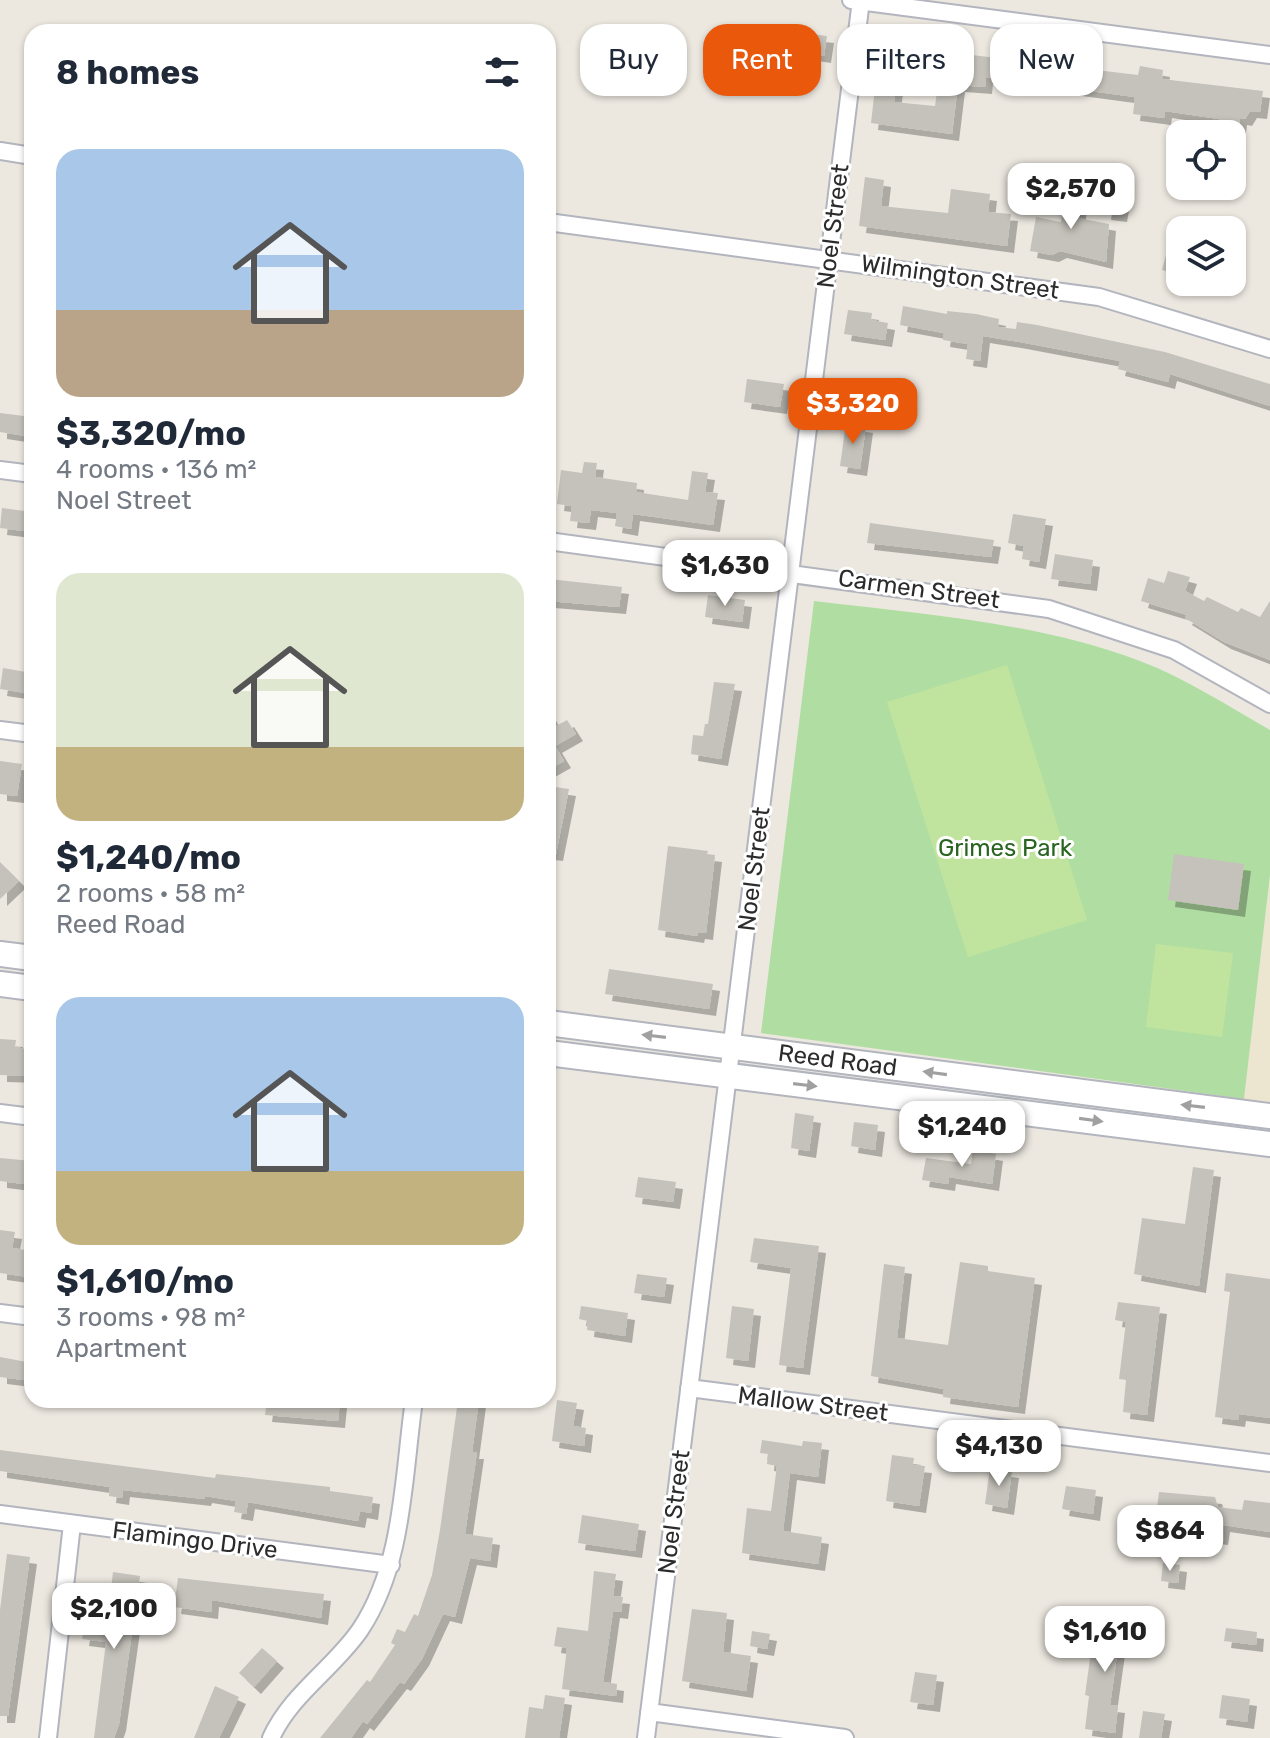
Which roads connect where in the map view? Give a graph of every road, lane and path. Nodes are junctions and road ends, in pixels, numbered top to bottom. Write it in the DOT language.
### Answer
graph roads {
  1 [pos="858,0"];
  2 [pos="1270,55"];
  3 [pos="0,151"];
  4 [pos="24,155"];
  5 [pos="556,223"];
  6 [pos="830,258"];
  7 [pos="1270,349"];
  8 [pos="0,470"];
  9 [pos="24,473"];
  10 [pos="556,542"];
  11 [pos="791,572"];
  12 [pos="1270,704"];
  13 [pos="0,730"];
  14 [pos="24,733"];
  15 [pos="0,954"];
  16 [pos="24,957"];
  17 [pos="0,984"];
  18 [pos="24,987"];
  19 [pos="556,1024"];
  20 [pos="732,1046"];
  21 [pos="556,1054"];
  22 [pos="728,1076"];
  23 [pos="987,1080"];
  24 [pos="982,1106"];
  25 [pos="0,1113"];
  26 [pos="24,1116"];
  27 [pos="1270,1116"];
  28 [pos="1270,1144"];
  29 [pos="0,1313"];
  30 [pos="24,1316"];
  31 [pos="689,1388"];
  32 [pos="413,1408"];
  33 [pos="1270,1463"];
  34 [pos="0,1514"];
  35 [pos="72,1524"];
  36 [pos="391,1565"];
  37 [pos="649,1712"];
  38 [pos="48,1738"];
  39 [pos="271,1738"];
  40 [pos="646,1738"];
  41 [pos="845,1738"];
  1 -- 2 [label="street"];
  1 -- 6 [label="street, Noel Street"];
  3 -- 4 [label="street"];
  5 -- 6 [label="street, Wilmington Street"];
  6 -- 7 [label="street, Wilmington Street"];
  6 -- 11 [label="street, Noel Street"];
  8 -- 9 [label="street"];
  10 -- 11 [label="street, Carmen Street"];
  11 -- 12 [label="street, Carmen Street"];
  11 -- 20 [label="street, Noel Street"];
  13 -- 14 [label="street"];
  15 -- 16 [label="street"];
  17 -- 18 [label="street"];
  20 -- 19 [label="street, Reed Road, one-way"];
  20 -- 22 [label="street, Noel Street"];
  23 -- 20 [label="street, Reed Road, one-way"];
  21 -- 22 [label="street, Reed Road"];
  22 -- 24 [label="street, Reed Road, one-way"];
  22 -- 31 [label="street, Noel Street"];
  23 -- 24 [label="street"];
  27 -- 23 [label="street, Reed Road, one-way"];
  24 -- 28 [label="street, Reed Road, one-way"];
  25 -- 26 [label="street"];
  29 -- 30 [label="street"];
  31 -- 33 [label="street, Mallow Street"];
  31 -- 37 [label="street, Noel Street"];
  32 -- 36 [label="street"];
  34 -- 35 [label="street, Flamingo Drive"];
  35 -- 36 [label="street, Flamingo Drive"];
  35 -- 38 [label="street"];
  36 -- 39 [label="street"];
  37 -- 40 [label="street, Noel Street"];
  37 -- 41 [label="street"];
}
